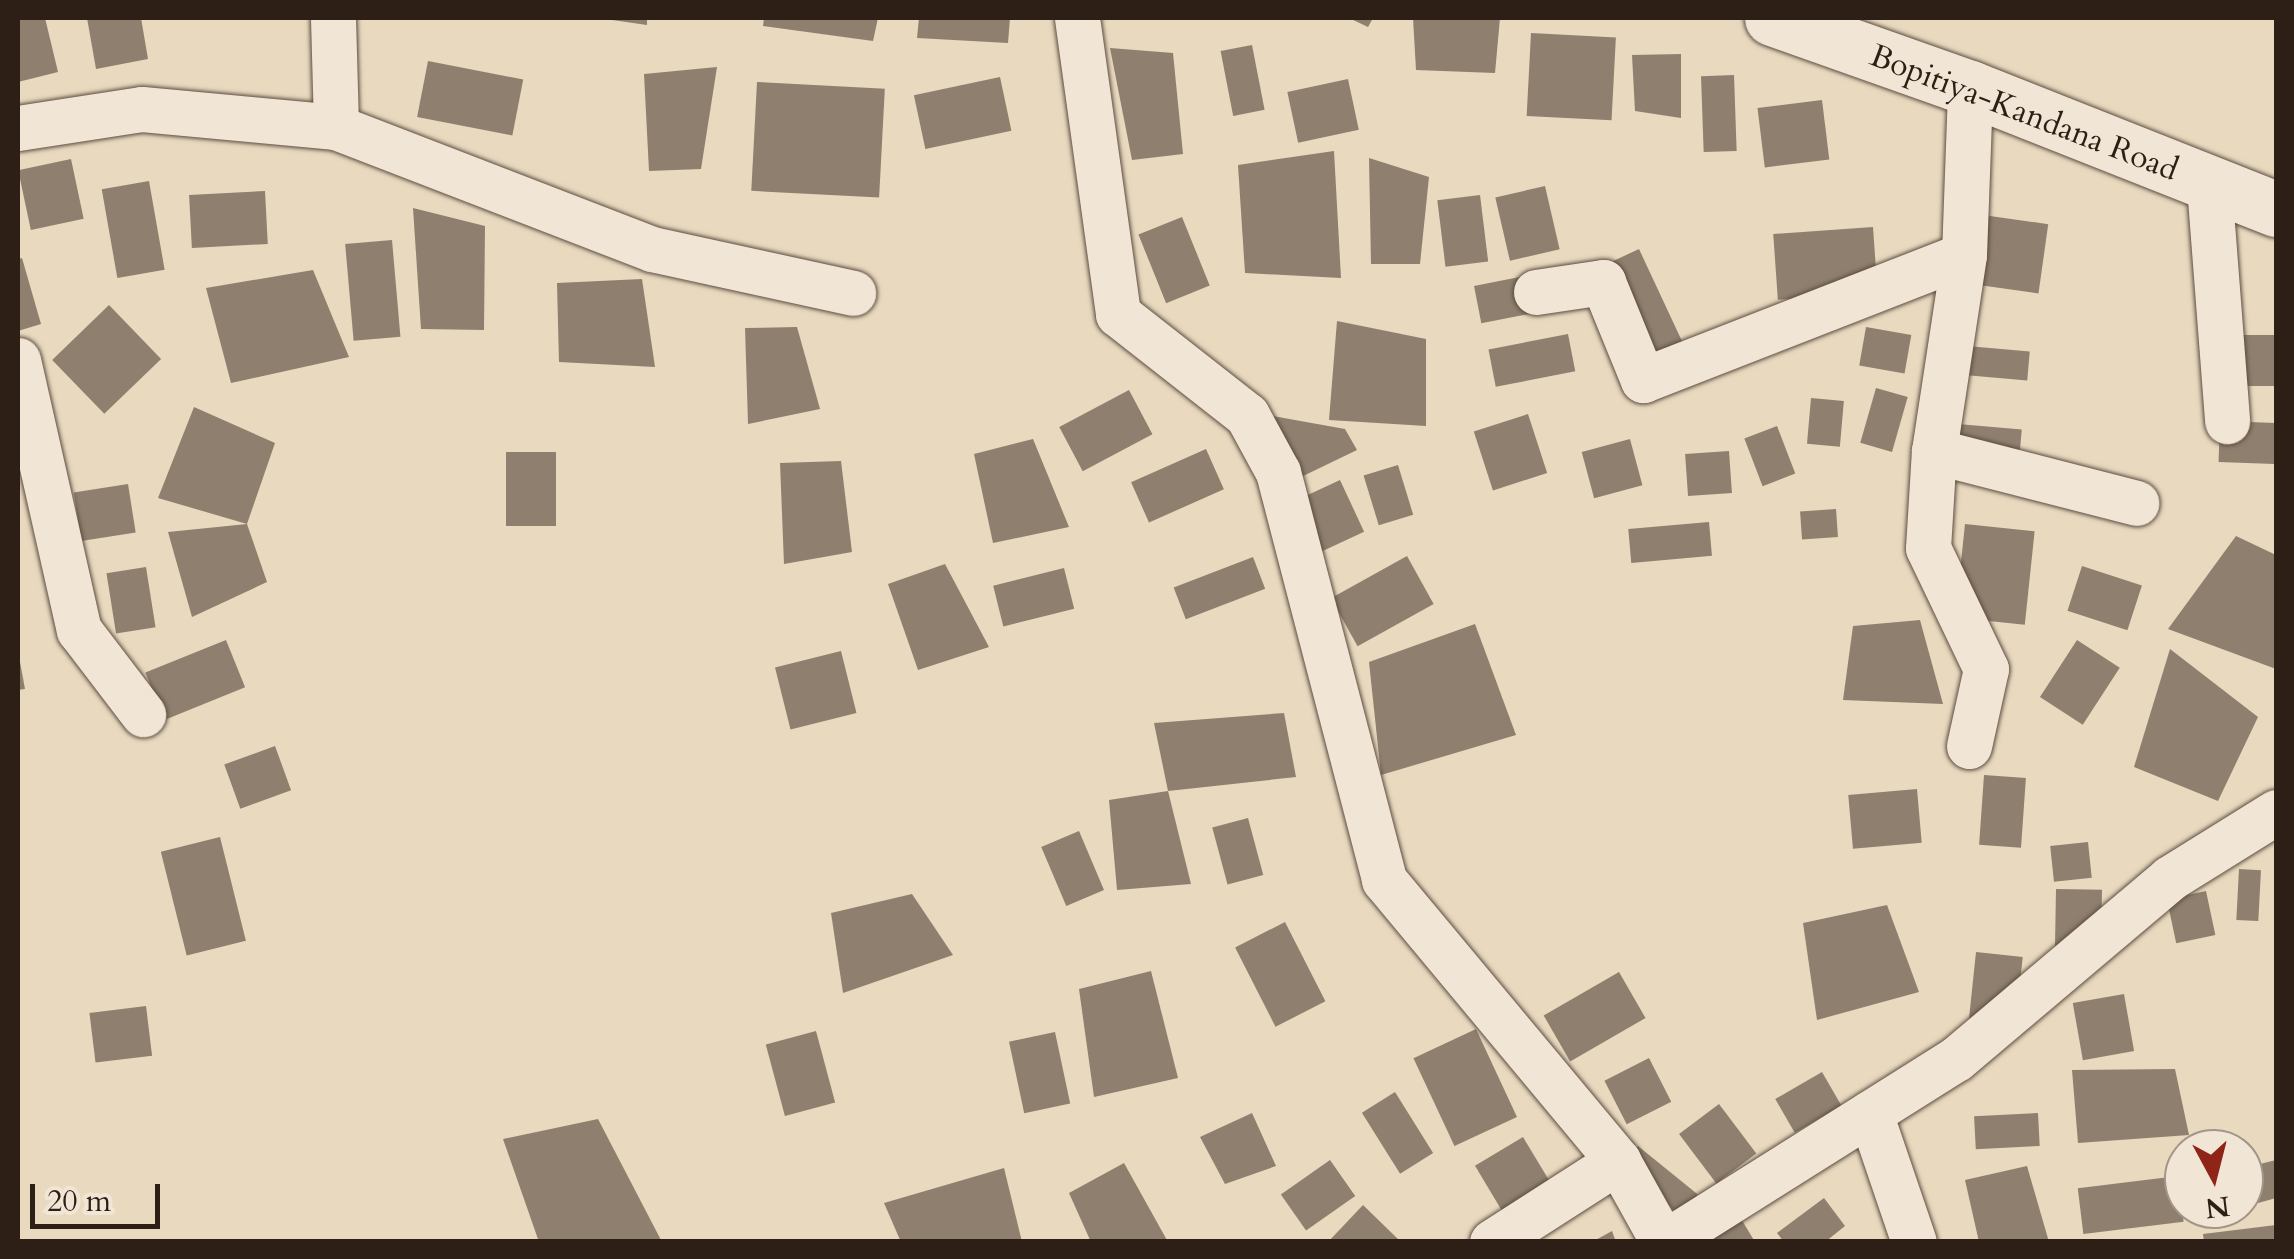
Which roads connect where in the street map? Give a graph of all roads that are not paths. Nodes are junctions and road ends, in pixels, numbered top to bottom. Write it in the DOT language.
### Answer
graph roads {
  1 [pos="333,18"];
  2 [pos="1077,18"];
  3 [pos="1772,18"];
  4 [pos="1970,88"];
  5 [pos="18,128"];
  6 [pos="336,128"];
  7 [pos="2210,185"];
  8 [pos="2276,209"];
  9 [pos="1964,255"];
  10 [pos="1536,292"];
  11 [pos="853,293"];
  12 [pos="18,360"];
  13 [pos="2227,420"];
  14 [pos="1934,451"];
  15 [pos="2136,503"];
  16 [pos="143,714"];
  17 [pos="1968,746"];
  18 [pos="2276,812"];
  19 [pos="1870,1113"];
  20 [pos="1618,1161"];
  21 [pos="1492,1242"];
  22 [pos="1664,1242"];
  23 [pos="1914,1242"];
  1 -- 6 [label="street"];
  2 -- 20 [label="street"];
  3 -- 4 [label="street, Bopitiya-Kandana Road"];
  4 -- 7 [label="street, Bopitiya-Kandana Road"];
  4 -- 9 [label="street"];
  5 -- 6 [label="street"];
  6 -- 11 [label="street"];
  7 -- 8 [label="street, Bopitiya-Kandana Road"];
  7 -- 13 [label="street"];
  9 -- 10 [label="street"];
  9 -- 14 [label="street"];
  12 -- 16 [label="street"];
  14 -- 15 [label="street"];
  14 -- 17 [label="street"];
  18 -- 19 [label="street"];
  19 -- 22 [label="street"];
  19 -- 23 [label="street"];
  20 -- 21 [label="street"];
  20 -- 22 [label="street"];
}
